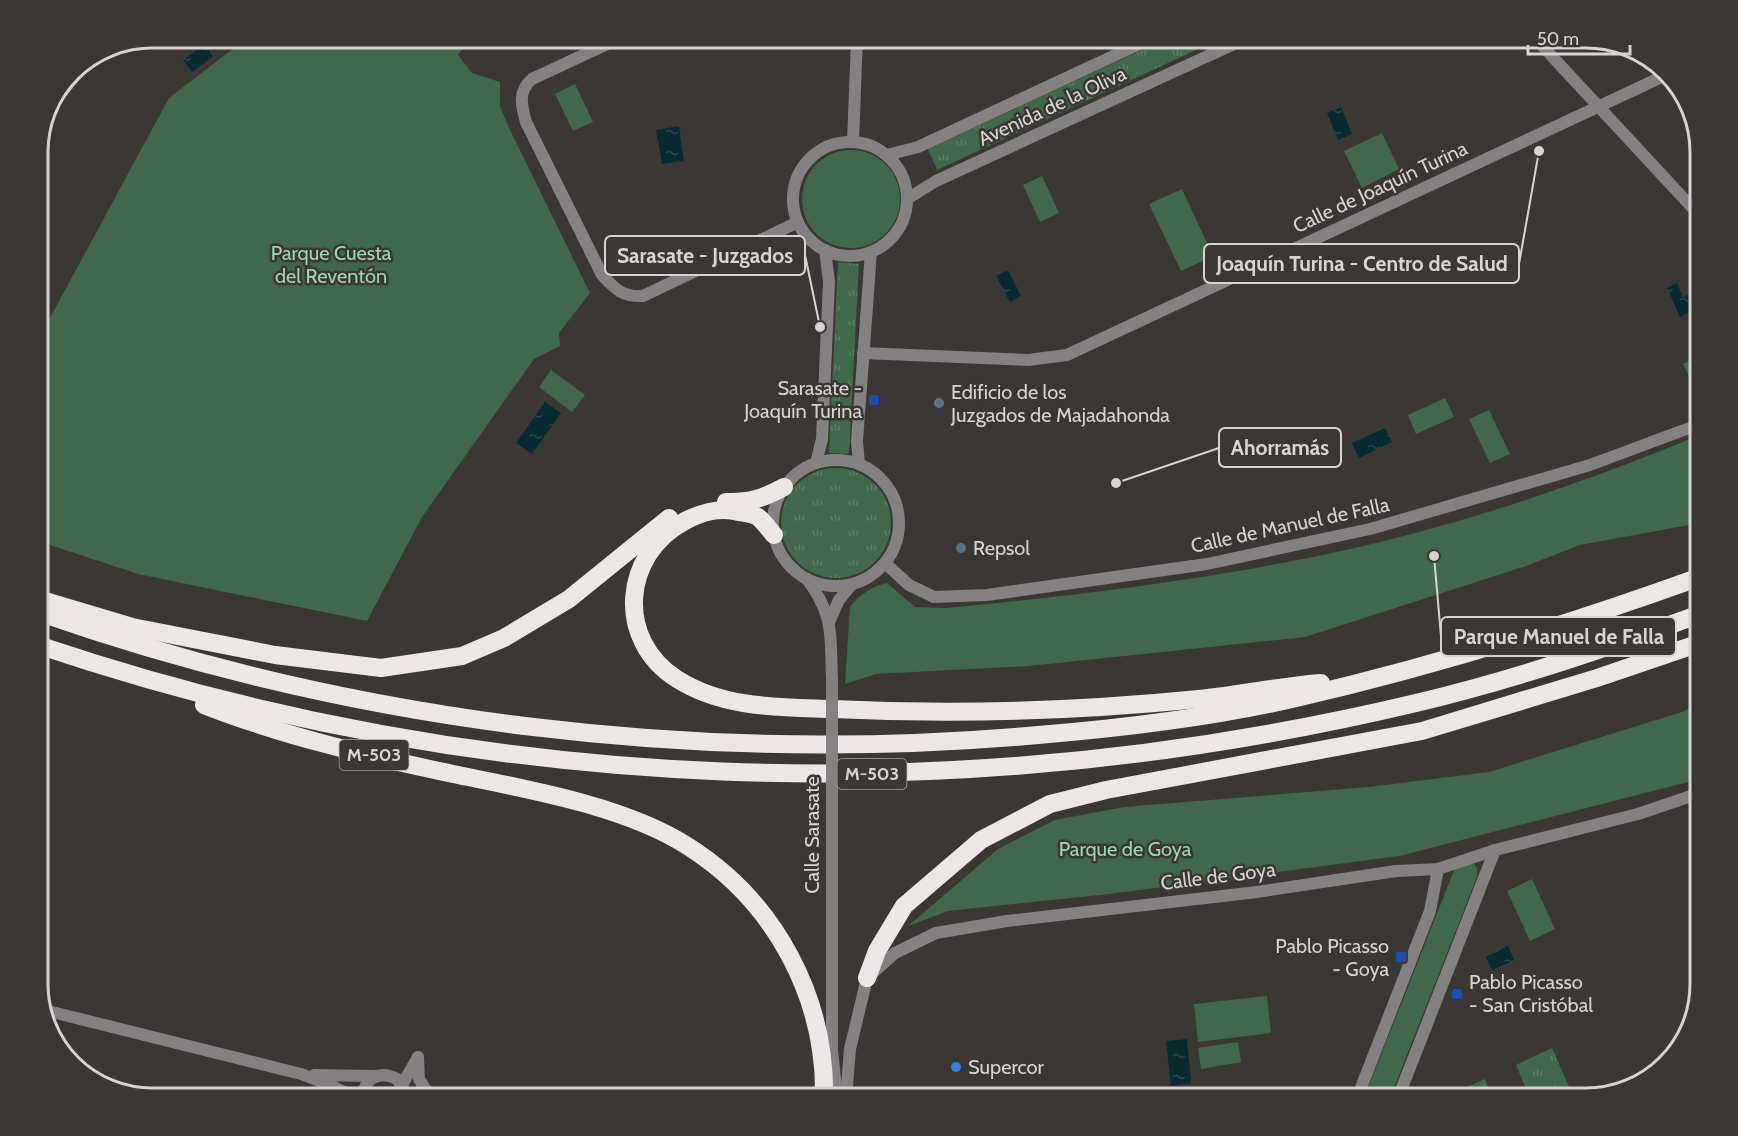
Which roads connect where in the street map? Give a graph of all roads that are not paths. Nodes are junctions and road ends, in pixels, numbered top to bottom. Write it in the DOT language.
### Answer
graph roads {
  1 [pos="599,48"];
  2 [pos="857,48"];
  3 [pos="1131,48"];
  4 [pos="1225,48"];
  5 [pos="1544,48"];
  6 [pos="1659,78"];
  7 [pos="1598,106"];
  8 [pos="853,142"];
  9 [pos="887,155"];
  10 [pos="907,199"];
  11 [pos="1690,204"];
  12 [pos="798,222"];
  13 [pos="825,250"];
  14 [pos="871,252"];
  15 [pos="863,353"];
  16 [pos="1690,428"];
  17 [pos="816,463"];
  18 [pos="859,464"];
  19 [pos="784,487"];
  20 [pos="774,535"];
  21 [pos="885,563"];
  22 [pos="807,579"];
  23 [pos="1690,581"];
  24 [pos="851,585"];
  25 [pos="48,602"];
  26 [pos="48,615"];
  27 [pos="1690,618"];
  28 [pos="830,620"];
  29 [pos="1690,647"];
  30 [pos="48,648"];
  31 [pos="130,675"];
  32 [pos="1598,678"];
  33 [pos="1365,680"];
  34 [pos="1303,728"];
  35 [pos="1690,797"];
  36 [pos="1495,850"];
  37 [pos="1438,869"];
  38 [pos="867,978"];
  39 [pos="52,1012"];
  40 [pos="832,1050"];
  41 [pos="301,1074"];
  42 [pos="374,1076"];
  43 [pos="336,1088"];
  44 [pos="365,1088"];
  45 [pos="400,1088"];
  46 [pos="404,1088"];
  47 [pos="425,1088"];
  48 [pos="825,1088"];
  49 [pos="826,1088"];
  50 [pos="836,1088"];
  51 [pos="847,1088"];
  52 [pos="1361,1088"];
  53 [pos="1402,1088"];
  1 -- 12 [label="street"];
  2 -- 8 [label="street"];
  3 -- 9 [label="street, Avenida de la Oliva"];
  4 -- 10 [label="street, Avenida de la Oliva"];
  5 -- 7 [label="street"];
  6 -- 7 [label="street, Calle de Joaquín Turina"];
  7 -- 11 [label="street"];
  7 -- 15 [label="street, Calle de Joaquín Turina"];
  8 -- 9 [label="street"];
  8 -- 12 [label="street"];
  9 -- 10 [label="street"];
  10 -- 14 [label="street"];
  12 -- 13 [label="street"];
  13 -- 14 [label="street"];
  13 -- 17 [label="street"];
  14 -- 15 [label="street"];
  15 -- 18 [label="street"];
  16 -- 21 [label="street, Calle de Manuel de Falla"];
  17 -- 18 [label="street"];
  17 -- 19 [label="street"];
  18 -- 21 [label="street"];
  19 -- 20 [label="street"];
  19 -- 25 [label="highway"];
  20 -- 22 [label="street"];
  20 -- 33 [label="highway"];
  21 -- 24 [label="street"];
  22 -- 24 [label="street"];
  22 -- 28 [label="street, Calle Sarasate"];
  23 -- 33 [label="highway, M-503"];
  24 -- 28 [label="street"];
  26 -- 33 [label="highway, M-503"];
  27 -- 34 [label="highway, M-503"];
  28 -- 40 [label="street, Calle Sarasate, bridge"];
  29 -- 32 [label="highway"];
  30 -- 31 [label="highway, M-503"];
  31 -- 34 [label="highway, M-503"];
  31 -- 48 [label="highway, M-503"];
  32 -- 34 [label="highway"];
  32 -- 38 [label="highway"];
  35 -- 36 [label="street, Calle de Goya"];
  36 -- 37 [label="street, Calle de Goya"];
  36 -- 53 [label="street"];
  37 -- 38 [label="street, Calle de Goya"];
  37 -- 52 [label="street"];
  38 -- 51 [label="street"];
  39 -- 41 [label="street"];
  40 -- 49 [label="street, Calle Sarasate"];
  40 -- 50 [label="street, Calle Sarasate"];
  41 -- 42 [label="street"];
  41 -- 43 [label="street"];
  42 -- 44 [label="street"];
  42 -- 45 [label="street"];
  46 -- 47 [label="street"];
}
